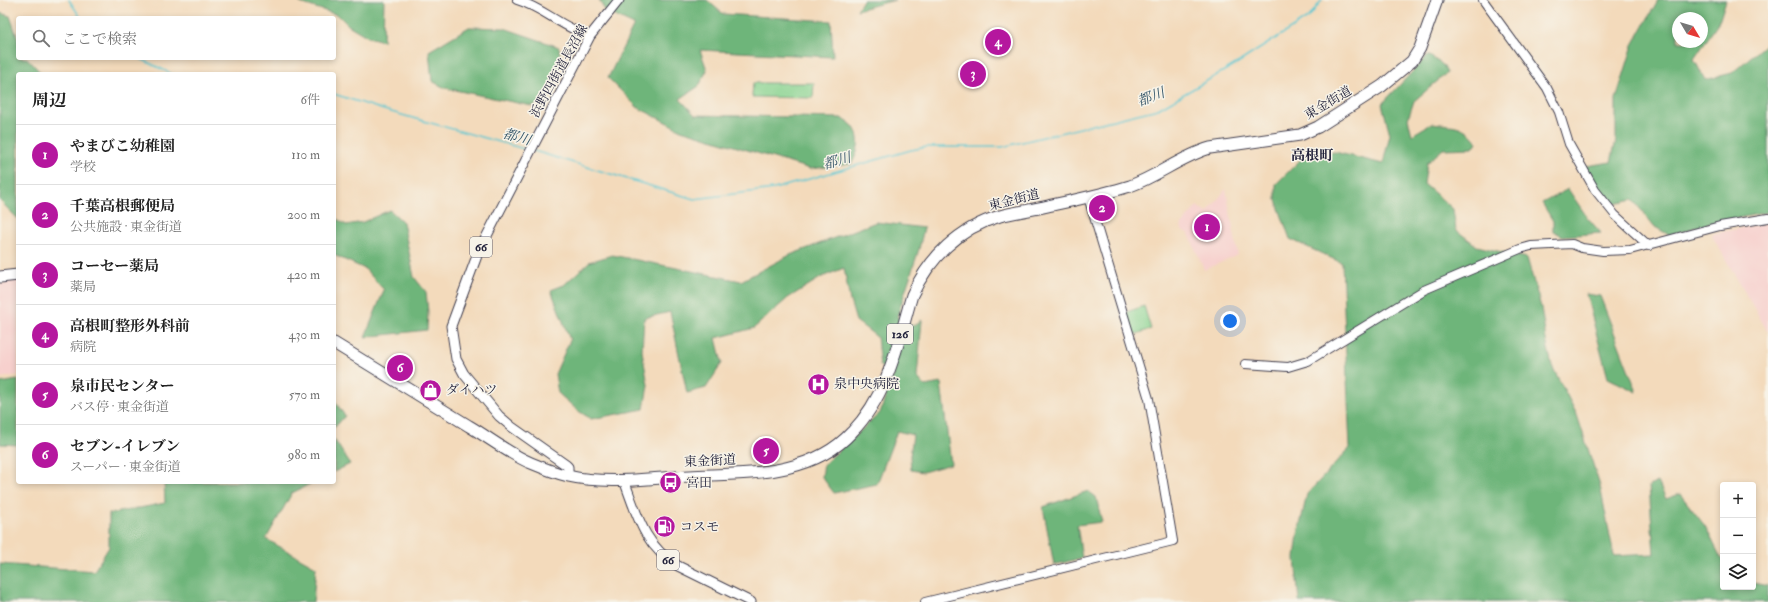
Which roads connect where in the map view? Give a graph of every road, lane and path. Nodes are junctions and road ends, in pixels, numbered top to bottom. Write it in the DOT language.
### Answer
graph roads {
  1 [pos="517,0"];
  2 [pos="619,0"];
  3 [pos="1436,0"];
  4 [pos="1483,0"];
  5 [pos="590,36"];
  6 [pos="1088,197"];
  7 [pos="1768,218"];
  8 [pos="1649,246"];
  9 [pos="16,275"];
  10 [pos="0,278"];
  11 [pos="336,344"];
  12 [pos="1245,364"];
  13 [pos="568,476"];
  14 [pos="624,480"];
  15 [pos="751,602"];
  16 [pos="925,602"];
  1 -- 5 [label="street"];
  2 -- 5 [label="main road, 浜野四街道長沼線 / 66"];
  3 -- 6 [label="highway, 東金街道 / 126"];
  4 -- 8 [label="street"];
  5 -- 13 [label="main road, 浜野四街道長沼線 / 66"];
  6 -- 14 [label="highway, 東金街道 / 126"];
  6 -- 16 [label="street"];
  7 -- 8 [label="street"];
  8 -- 12 [label="street"];
  9 -- 10 [label="highway"];
  11 -- 13 [label="highway, 東金街道 / 126"];
  13 -- 14 [label="highway, 東金街道 / 126"];
  14 -- 15 [label="main road, 66"];
}
